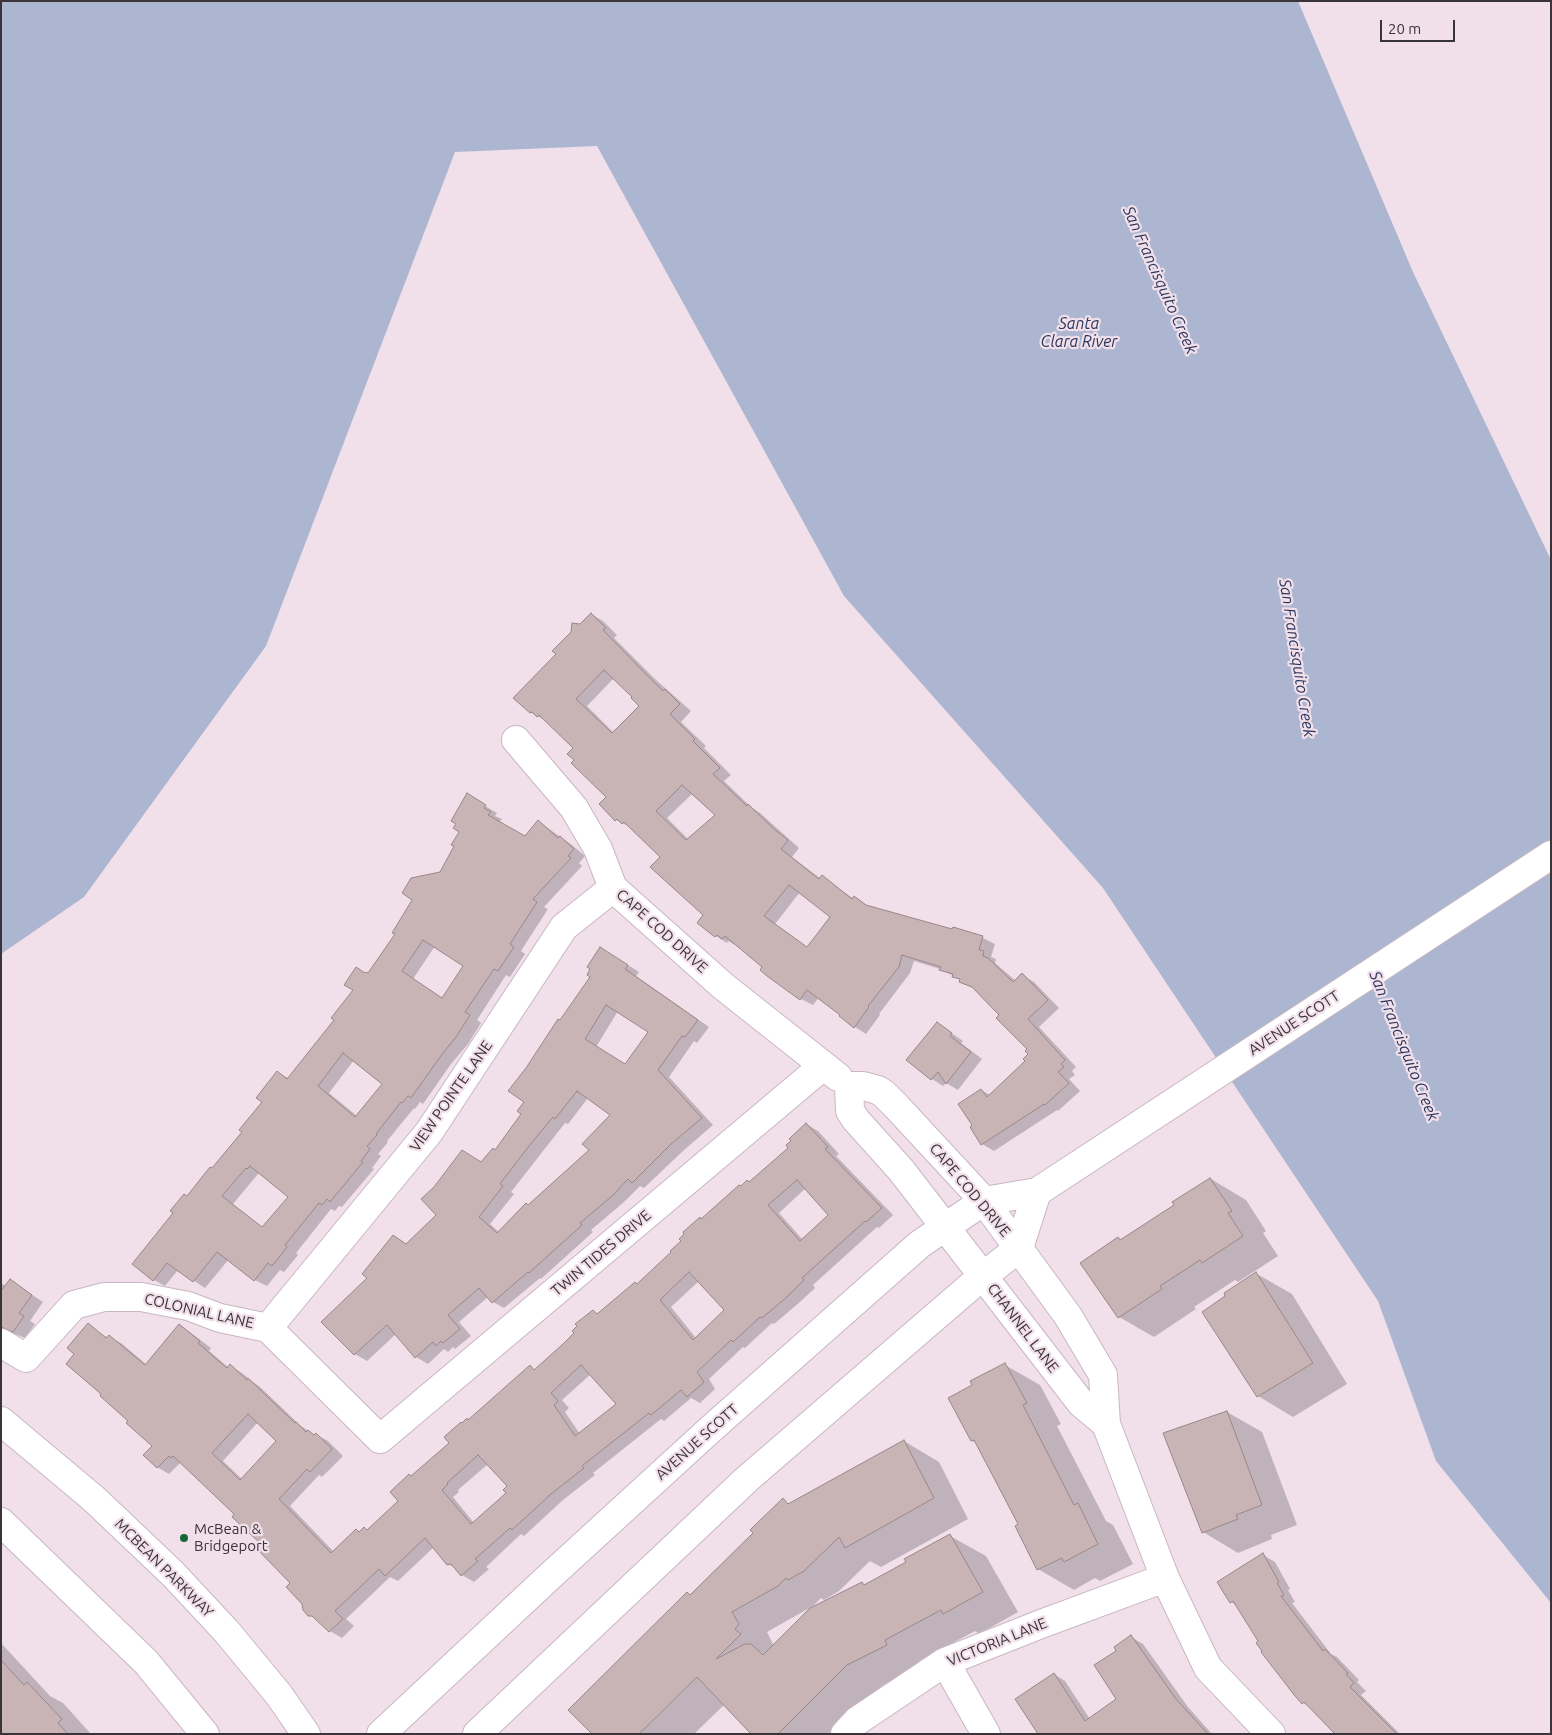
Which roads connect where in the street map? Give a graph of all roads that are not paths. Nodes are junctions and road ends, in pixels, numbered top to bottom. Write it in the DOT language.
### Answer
graph roads {
  1 [pos="516,740"];
  2 [pos="1551,855"];
  3 [pos="613,888"];
  4 [pos="823,1066"];
  5 [pos="849,1086"];
  6 [pos="1037,1192"];
  7 [pos="984,1201"];
  8 [pos="945,1227"];
  9 [pos="1019,1248"];
  10 [pos="984,1276"];
  11 [pos="268,1328"];
  12 [pos="1,1343"];
  13 [pos="1,1421"];
  14 [pos="1106,1424"];
  15 [pos="380,1439"];
  16 [pos="1,1522"];
  17 [pos="1164,1578"];
  18 [pos="946,1662"];
  19 [pos="205,1734"];
  20 [pos="306,1734"];
  21 [pos="381,1734"];
  22 [pos="477,1734"];
  23 [pos="845,1734"];
  24 [pos="986,1734"];
  25 [pos="1271,1734"];
  1 -- 3 [label="street, CAPE COD DRIVE"];
  2 -- 6 [label="street, AVENUE SCOTT"];
  3 -- 4 [label="street, CAPE COD DRIVE"];
  3 -- 11 [label="street, VIEW POINTE LANE"];
  4 -- 5 [label="street, CAPE COD DRIVE"];
  4 -- 15 [label="street, TWIN TIDES DRIVE"];
  5 -- 7 [label="street, CAPE COD DRIVE"];
  5 -- 8 [label="street"];
  6 -- 7 [label="street, AVENUE SCOTT"];
  6 -- 9 [label="street"];
  7 -- 8 [label="street, AVENUE SCOTT"];
  7 -- 9 [label="street, CAPE COD DRIVE"];
  8 -- 10 [label="street, CHANNEL LANE"];
  8 -- 21 [label="street, AVENUE SCOTT"];
  9 -- 10 [label="street"];
  9 -- 14 [label="street, CAPE COD DRIVE"];
  10 -- 14 [label="street, CHANNEL LANE"];
  10 -- 22 [label="street"];
  11 -- 12 [label="street, COLONIAL LANE"];
  11 -- 15 [label="street, COLONIAL LANE"];
  13 -- 20 [label="street, MCBEAN PARKWAY"];
  14 -- 17 [label="street"];
  16 -- 19 [label="street"];
  17 -- 18 [label="street, VICTORIA LANE"];
  17 -- 25 [label="street"];
  18 -- 23 [label="street, VICTORIA LANE"];
  18 -- 24 [label="street"];
}
